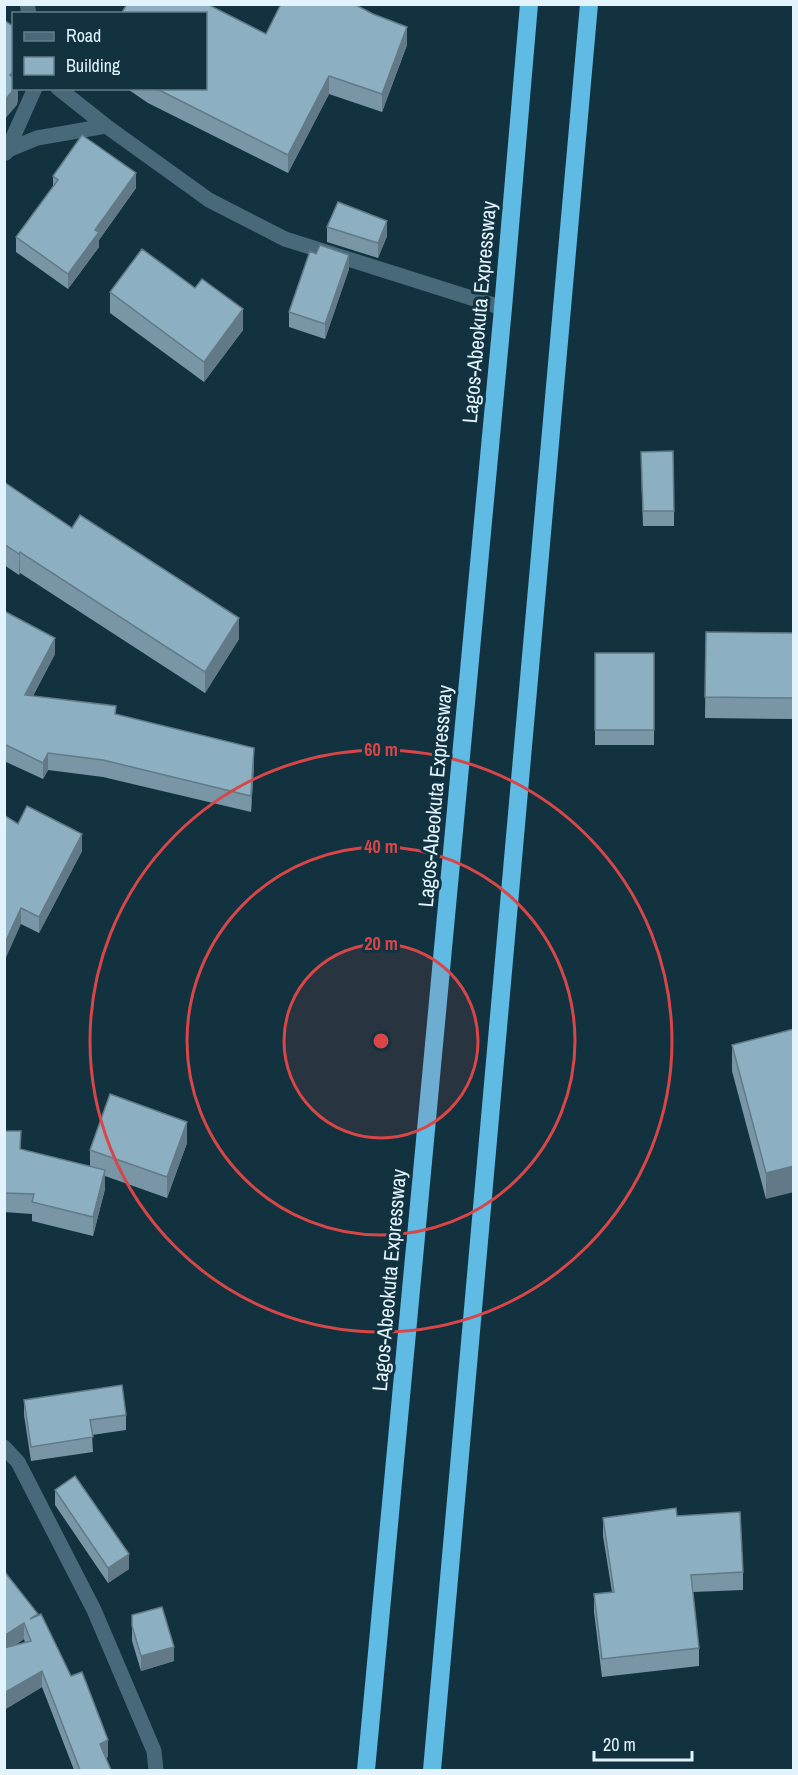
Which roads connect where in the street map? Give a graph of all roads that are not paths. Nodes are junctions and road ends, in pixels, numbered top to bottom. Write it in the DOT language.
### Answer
graph roads {
  1 [pos="529,4"];
  2 [pos="590,4"];
  3 [pos="34,90"];
  4 [pos="61,90"];
  5 [pos="106,126"];
  6 [pos="6,153"];
  7 [pos="503,308"];
  8 [pos="4,1447"];
  9 [pos="156,1770"];
  10 [pos="366,1770"];
  11 [pos="432,1770"];
  1 -- 7 [label="highway, Lagos-Abeokuta Expressway"];
  2 -- 11 [label="highway"];
  3 -- 6 [label="street"];
  4 -- 5 [label="street"];
  5 -- 6 [label="street"];
  5 -- 7 [label="street"];
  7 -- 10 [label="highway, Lagos-Abeokuta Expressway"];
  8 -- 9 [label="street"];
}
